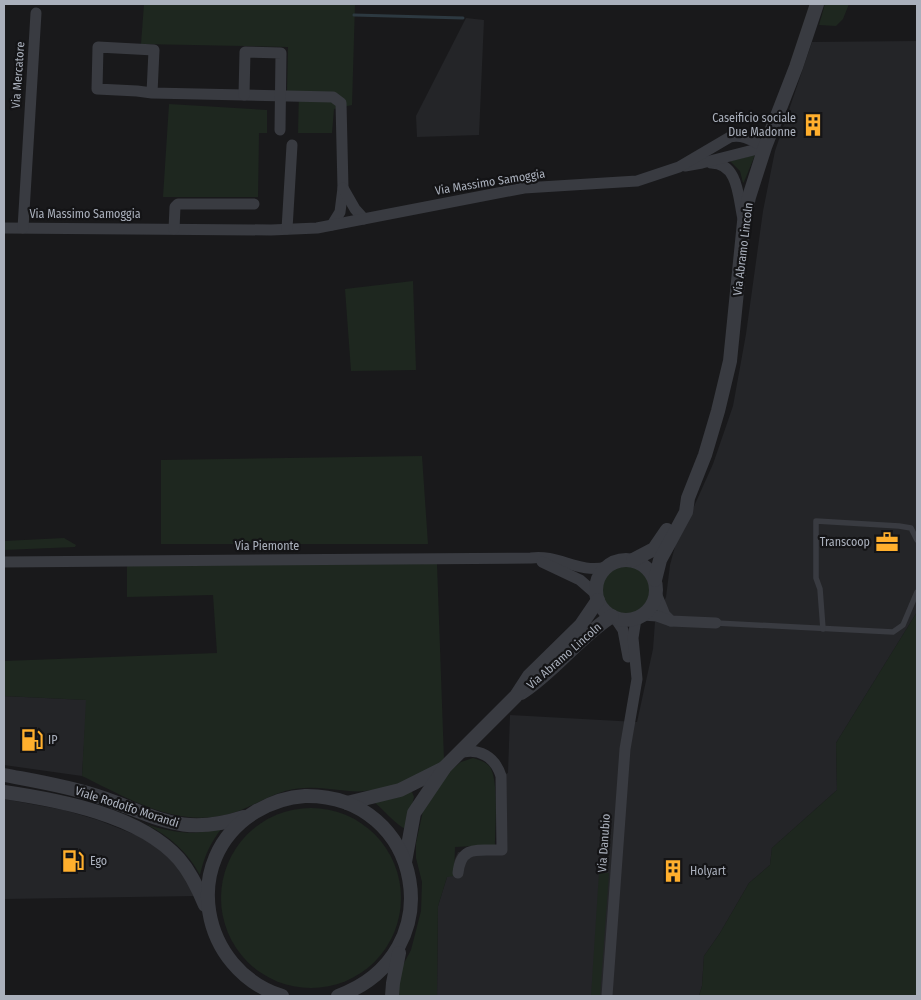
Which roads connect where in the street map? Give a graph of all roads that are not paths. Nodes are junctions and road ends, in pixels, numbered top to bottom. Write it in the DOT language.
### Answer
graph roads {
  1 [pos="817,4"];
  2 [pos="36,13"];
  3 [pos="152,93"];
  4 [pos="244,95"];
  5 [pos="281,96"];
  6 [pos="280,130"];
  7 [pos="770,133"];
  8 [pos="744,137"];
  9 [pos="292,145"];
  10 [pos="765,147"];
  11 [pos="702,163"];
  12 [pos="679,167"];
  13 [pos="344,188"];
  14 [pos="254,204"];
  15 [pos="364,219"];
  16 [pos="744,222"];
  17 [pos="332,225"];
  18 [pos="4,228"];
  19 [pos="23,228"];
  20 [pos="174,229"];
  21 [pos="287,229"];
  22 [pos="688,498"];
  23 [pos="917,540"];
  24 [pos="531,558"];
  25 [pos="633,560"];
  26 [pos="4,562"];
  27 [pos="606,567"];
  28 [pos="656,586"];
  29 [pos="917,592"];
  30 [pos="597,597"];
  31 [pos="614,617"];
  32 [pos="640,617"];
  33 [pos="671,621"];
  34 [pos="716,623"];
  35 [pos="823,629"];
  36 [pos="635,693"];
  37 [pos="516,696"];
  38 [pos="459,753"];
  39 [pos="445,767"];
  40 [pos="4,776"];
  41 [pos="4,792"];
  42 [pos="347,803"];
  43 [pos="250,816"];
  44 [pos="405,862"];
  45 [pos="458,873"];
  46 [pos="210,918"];
  47 [pos="401,945"];
  48 [pos="282,996"];
  49 [pos="338,996"];
  50 [pos="392,996"];
  51 [pos="607,996"];
  1 -- 7 [label="street, Via Abramo Lincoln"];
  2 -- 19 [label="street, Via Mercatore"];
  3 -- 3 [label="street"];
  3 -- 4 [label="street"];
  4 -- 5 [label="street"];
  4 -- 5 [label="street"];
  5 -- 6 [label="street"];
  5 -- 13 [label="street"];
  7 -- 8 [label="street, Via Massimo Samoggia"];
  7 -- 10 [label="street, Via Abramo Lincoln"];
  8 -- 10 [label="street"];
  8 -- 12 [label="street, Via Massimo Samoggia"];
  9 -- 21 [label="street"];
  10 -- 11 [label="street, Via Massimo Samoggia"];
  10 -- 16 [label="street, Via Abramo Lincoln"];
  11 -- 12 [label="street, Via Massimo Samoggia"];
  11 -- 16 [label="street, Via Massimo Samoggia"];
  12 -- 15 [label="street, Via Massimo Samoggia"];
  13 -- 15 [label="street"];
  13 -- 17 [label="street"];
  14 -- 20 [label="street"];
  15 -- 17 [label="street, Via Massimo Samoggia"];
  16 -- 22 [label="street, Via Abramo Lincoln"];
  17 -- 21 [label="street, Via Massimo Samoggia"];
  18 -- 19 [label="street, Via Massimo Samoggia"];
  19 -- 20 [label="street, Via Massimo Samoggia"];
  20 -- 21 [label="street, Via Massimo Samoggia"];
  22 -- 25 [label="street, Via Abramo Lincoln"];
  22 -- 28 [label="street, Via Abramo Lincoln"];
  23 -- 35 [label="lane"];
  24 -- 26 [label="street, Via Piemonte"];
  24 -- 27 [label="street, Via Piemonte"];
  24 -- 30 [label="street, Via Piemonte"];
  25 -- 27 [label="street"];
  25 -- 28 [label="street"];
  27 -- 30 [label="street"];
  28 -- 32 [label="street"];
  28 -- 33 [label="street"];
  29 -- 35 [label="lane"];
  30 -- 31 [label="street"];
  30 -- 37 [label="street, Via Abramo Lincoln"];
  31 -- 32 [label="street"];
  31 -- 36 [label="street, Via Danubio"];
  31 -- 37 [label="street, Via Abramo Lincoln"];
  32 -- 33 [label="street"];
  32 -- 36 [label="street, Via Danubio"];
  33 -- 34 [label="street"];
  34 -- 35 [label="lane"];
  36 -- 51 [label="street, Via Danubio"];
  37 -- 38 [label="street, Via Abramo Lincoln"];
  38 -- 39 [label="street, Via Abramo Lincoln"];
  38 -- 45 [label="street"];
  39 -- 42 [label="street, Via Abramo Lincoln"];
  39 -- 44 [label="street, Via Abramo Lincoln"];
  40 -- 43 [label="street, Viale Rodolfo Morandi"];
  41 -- 46 [label="street, Viale Rodolfo Morandi"];
  42 -- 43 [label="street, Viale Rodolfo Morandi"];
  42 -- 44 [label="street, Viale Rodolfo Morandi"];
  43 -- 46 [label="street, Viale Rodolfo Morandi"];
  44 -- 47 [label="street, Viale Rodolfo Morandi"];
  46 -- 48 [label="street, Viale Rodolfo Morandi"];
  47 -- 49 [label="street, Viale Rodolfo Morandi"];
  47 -- 50 [label="street"];
}
